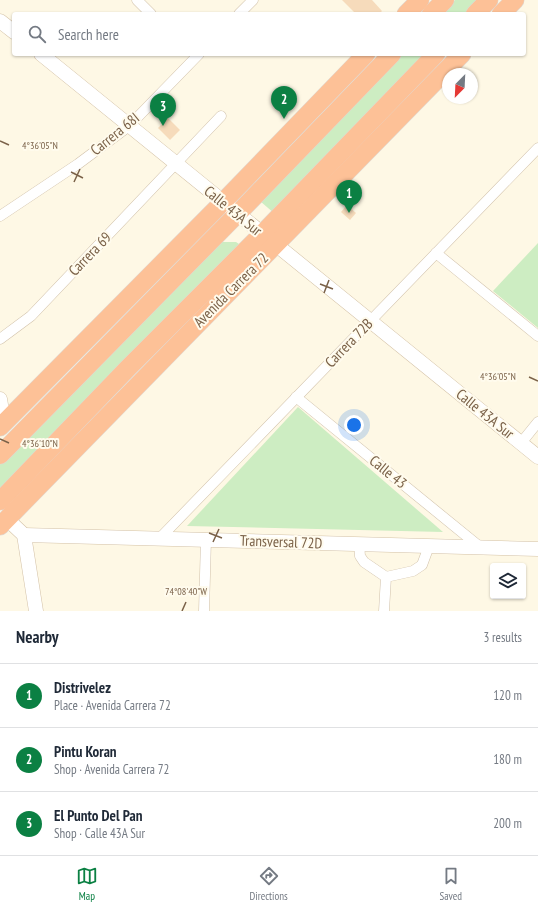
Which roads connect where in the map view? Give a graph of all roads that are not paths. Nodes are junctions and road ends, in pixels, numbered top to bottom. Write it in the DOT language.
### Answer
graph roads {
  1 [pos="136,0"];
  2 [pos="253,0"];
  3 [pos="420,0"];
  4 [pos="445,0"];
  5 [pos="489,0"];
  6 [pos="515,0"];
  7 [pos="149,12"];
  8 [pos="241,12"];
  9 [pos="408,12"];
  10 [pos="433,12"];
  11 [pos="477,12"];
  12 [pos="503,12"];
  13 [pos="0,21"];
  14 [pos="12,30"];
  15 [pos="43,56"];
  16 [pos="195,56"];
  17 [pos="364,56"];
  18 [pos="390,56"];
  19 [pos="434,56"];
  20 [pos="460,56"];
  21 [pos="221,116"];
  22 [pos="129,126"];
  23 [pos="538,148"];
  24 [pos="175,164"];
  25 [pos="223,202"];
  26 [pos="237,214"];
  27 [pos="0,216"];
  28 [pos="269,240"];
  29 [pos="436,254"];
  30 [pos="127,298"];
  31 [pos="370,321"];
  32 [pos="190,331"];
  33 [pos="538,336"];
  34 [pos="0,339"];
  35 [pos="128,368"];
  36 [pos="77,375"];
  37 [pos="296,397"];
  38 [pos="0,398"];
  39 [pos="538,422"];
  40 [pos="2,425"];
  41 [pos="521,443"];
  42 [pos="0,455"];
  43 [pos="538,457"];
  44 [pos="0,501"];
  45 [pos="3,522"];
  46 [pos="24,535"];
  47 [pos="160,538"];
  48 [pos="206,540"];
  49 [pos="359,544"];
  50 [pos="429,546"];
  51 [pos="480,547"];
  52 [pos="538,549"];
  53 [pos="386,577"];
  54 [pos="36,611"];
  55 [pos="204,611"];
  56 [pos="384,611"];
  1 -- 7 [label="street"];
  2 -- 8 [label="street"];
  3 -- 9 [label="highway"];
  4 -- 10 [label="highway"];
  5 -- 11 [label="highway"];
  6 -- 12 [label="highway"];
  13 -- 14 [label="street"];
  15 -- 22 [label="street, Calle 43A Sur"];
  16 -- 22 [label="street, Carrera 68I"];
  17 -- 25 [label="highway"];
  18 -- 26 [label="highway"];
  19 -- 28 [label="highway, Avenida Carrera 72"];
  20 -- 28 [label="highway, Avenida Carrera 72"];
  21 -- 24 [label="street, Carrera 69"];
  22 -- 24 [label="street, Calle 43A Sur"];
  22 -- 27 [label="street, Carrera 68I"];
  23 -- 29 [label="street, Carrera 72B"];
  24 -- 25 [label="street, Calle 43A Sur"];
  24 -- 34 [label="street, Carrera 69"];
  25 -- 26 [label="street, Calle 43A Sur"];
  25 -- 30 [label="highway"];
  26 -- 28 [label="street, Calle 43A Sur"];
  26 -- 36 [label="highway"];
  28 -- 31 [label="street, Calle 43A Sur"];
  28 -- 32 [label="highway, Avenida Carrera 72"];
  28 -- 35 [label="highway, Avenida Carrera 72"];
  29 -- 31 [label="street, Carrera 72B"];
  29 -- 33 [label="street"];
  30 -- 36 [label="highway"];
  30 -- 40 [label="highway"];
  31 -- 37 [label="street, Carrera 72B"];
  31 -- 41 [label="street, Calle 43A Sur"];
  32 -- 35 [label="highway"];
  32 -- 45 [label="highway, Avenida Carrera 72"];
  35 -- 44 [label="highway, Avenida Carrera 72"];
  36 -- 42 [label="highway"];
  37 -- 47 [label="street, Carrera 72B"];
  37 -- 51 [label="street, Calle 43"];
  38 -- 40 [label="street"];
  39 -- 41 [label="street"];
  41 -- 43 [label="street, Calle 43A Sur"];
  45 -- 46 [label="street"];
  46 -- 47 [label="street, Transversal 72D"];
  46 -- 54 [label="street"];
  47 -- 48 [label="street, Transversal 72D"];
  48 -- 49 [label="street, Transversal 72D"];
  48 -- 55 [label="street"];
  49 -- 50 [label="street, Transversal 72D"];
  49 -- 53 [label="street"];
  50 -- 51 [label="street, Transversal 72D"];
  50 -- 53 [label="street"];
  51 -- 52 [label="street, Transversal 72D"];
  53 -- 56 [label="street"];
}
